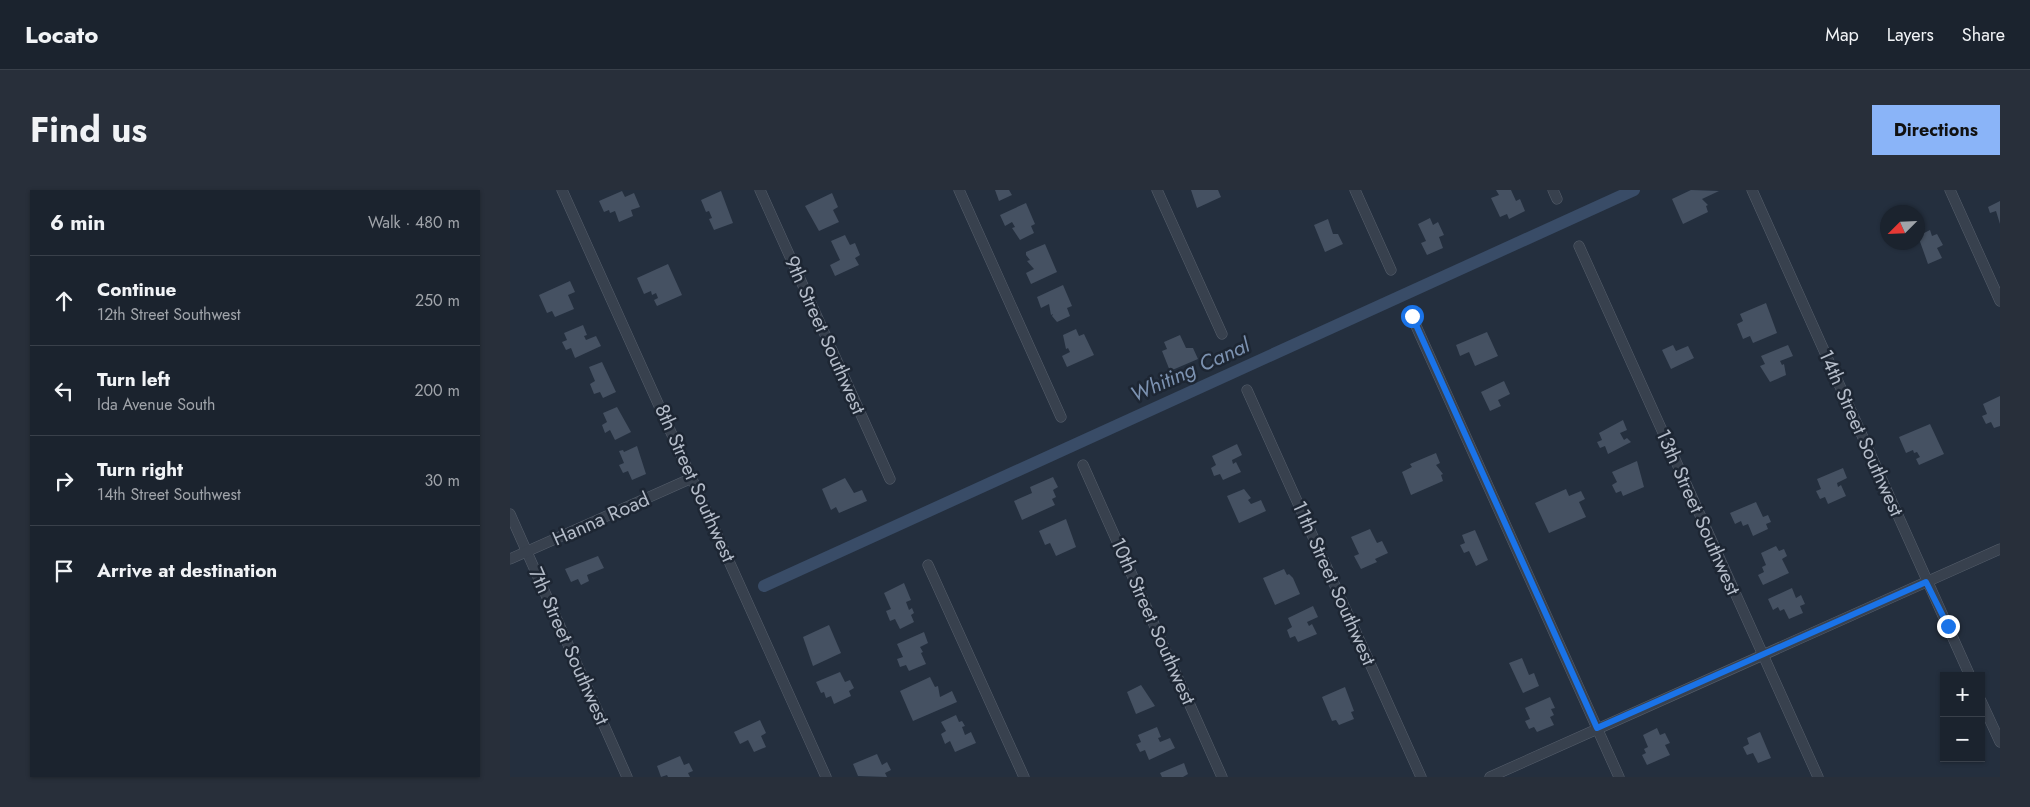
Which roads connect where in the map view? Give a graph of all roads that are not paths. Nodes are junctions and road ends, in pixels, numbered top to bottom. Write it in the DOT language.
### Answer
graph roads {
  1 [pos="562,190"];
  2 [pos="760,190"];
  3 [pos="959,190"];
  4 [pos="1157,190"];
  5 [pos="1355,190"];
  6 [pos="1752,190"];
  7 [pos="1950,190"];
  8 [pos="1578,246"];
  9 [pos="1391,270"];
  10 [pos="2000,301"];
  11 [pos="1412,316"];
  12 [pos="1222,334"];
  13 [pos="1247,390"];
  14 [pos="1060,417"];
  15 [pos="1083,465"];
  16 [pos="692,478"];
  17 [pos="890,479"];
  18 [pos="510,514"];
  19 [pos="2000,549"];
  20 [pos="527,552"];
  21 [pos="510,560"];
  22 [pos="928,565"];
  23 [pos="1926,582"];
  24 [pos="1762,655"];
  25 [pos="1968,672"];
  26 [pos="1985,709"];
  27 [pos="1597,728"];
  28 [pos="2000,742"];
  29 [pos="627,777"];
  30 [pos="826,777"];
  31 [pos="1024,777"];
  32 [pos="1222,777"];
  33 [pos="1421,777"];
  34 [pos="1490,777"];
  35 [pos="1619,777"];
  36 [pos="1818,777"];
  1 -- 16 [label="street, 8th Street Southwest"];
  2 -- 17 [label="street, 9th Street Southwest"];
  3 -- 14 [label="street"];
  4 -- 12 [label="street"];
  5 -- 9 [label="street"];
  6 -- 23 [label="street, 14th Street Southwest"];
  7 -- 10 [label="street"];
  8 -- 24 [label="street, 13th Street Southwest"];
  11 -- 27 [label="street"];
  13 -- 33 [label="street, 11th Street Southwest"];
  15 -- 32 [label="street, 10th Street Southwest"];
  16 -- 20 [label="street, Hanna Road"];
  16 -- 30 [label="street, 8th Street Southwest"];
  18 -- 20 [label="street, 7th Street Southwest"];
  19 -- 23 [label="street"];
  20 -- 21 [label="street, Hanna Road"];
  20 -- 29 [label="street, 7th Street Southwest"];
  22 -- 31 [label="street"];
  23 -- 24 [label="street"];
  23 -- 25 [label="street, 14th Street Southwest"];
  24 -- 27 [label="street"];
  24 -- 36 [label="street, 13th Street Southwest"];
  26 -- 28 [label="street"];
  27 -- 34 [label="street"];
  27 -- 35 [label="street"];
}
